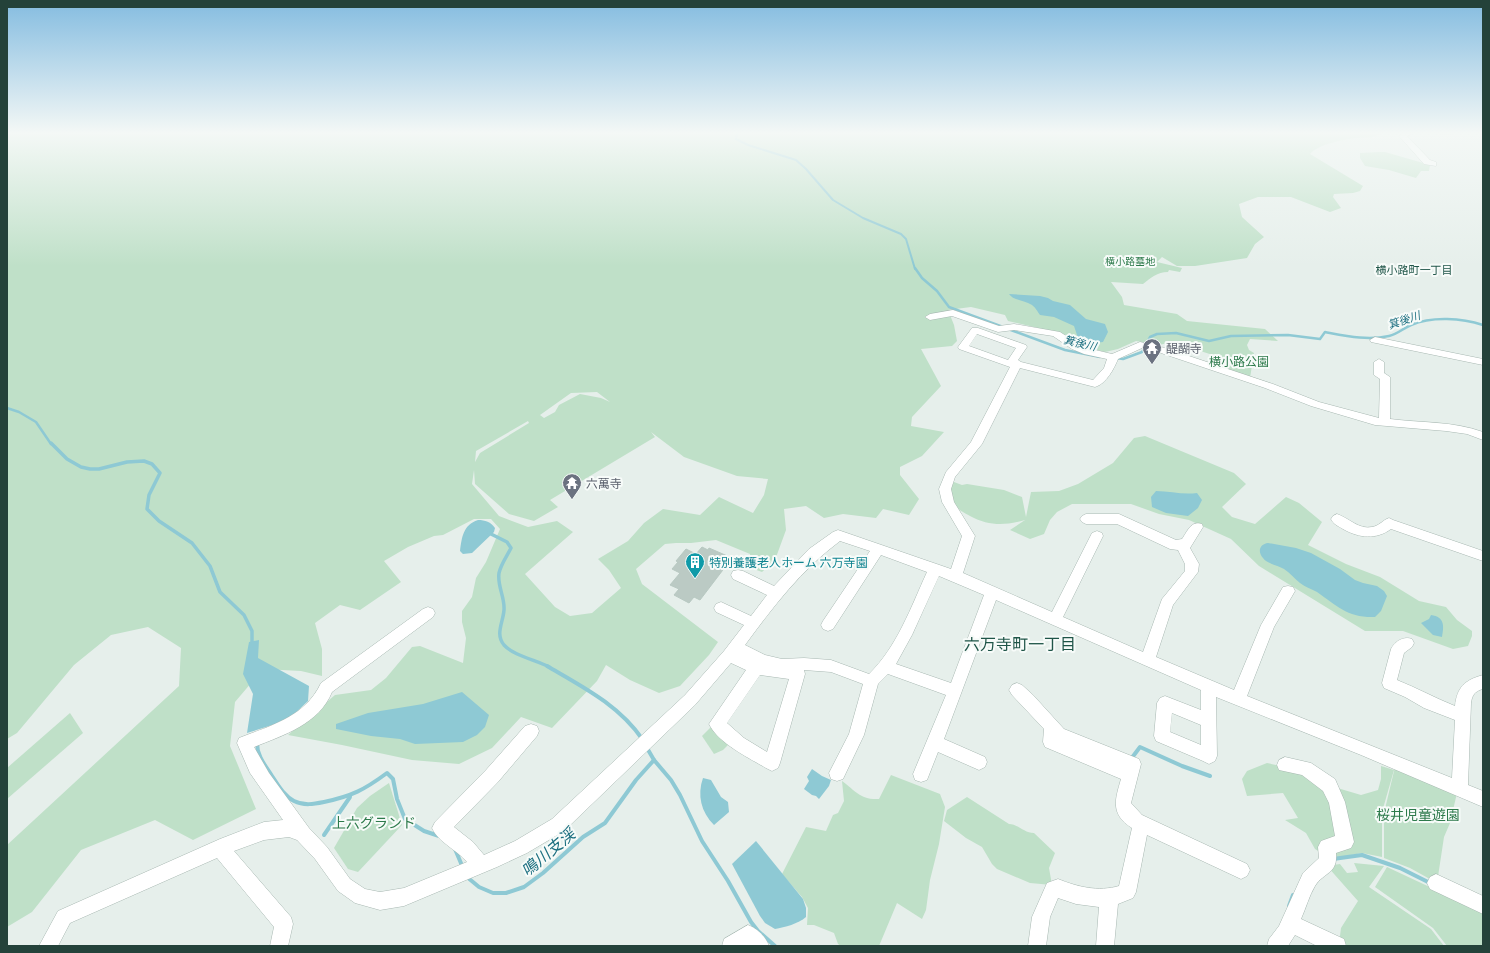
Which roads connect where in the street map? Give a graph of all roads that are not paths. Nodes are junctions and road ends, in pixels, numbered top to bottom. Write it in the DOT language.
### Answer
graph roads {
  1 [pos="930,317"];
  2 [pos="1375,340"];
  3 [pos="1113,359"];
  4 [pos="1379,362"];
  5 [pos="1483,362"];
  6 [pos="1017,365"];
  7 [pos="1384,422"];
  8 [pos="1483,436"];
  9 [pos="1086,519"];
  10 [pos="1337,519"];
  11 [pos="1197,527"];
  12 [pos="1097,536"];
  13 [pos="1182,545"];
  14 [pos="878,549"];
  15 [pos="1483,556"];
  16 [pos="934,569"];
  17 [pos="738,575"];
  18 [pos="955,576"];
  19 [pos="1288,591"];
  20 [pos="992,592"];
  21 [pos="776,593"];
  22 [pos="720,608"];
  23 [pos="428,613"];
  24 [pos="1055,620"];
  25 [pos="753,623"];
  26 [pos="828,625"];
  27 [pos="1407,642"];
  28 [pos="732,651"];
  29 [pos="1147,660"];
  30 [pos="886,667"];
  31 [pos="756,668"];
  32 [pos="871,681"];
  33 [pos="1483,682"];
  34 [pos="1208,687"];
  35 [pos="1017,690"];
  36 [pos="955,691"];
  37 [pos="1238,699"];
  38 [pos="1463,716"];
  39 [pos="1208,721"];
  40 [pos="531,731"];
  41 [pos="935,743"];
  42 [pos="979,762"];
  43 [pos="1285,765"];
  44 [pos="837,773"];
  45 [pos="921,774"];
  46 [pos="1460,790"];
  47 [pos="1483,799"];
  48 [pos="1141,824"];
  49 [pos="303,834"];
  50 [pos="220,848"];
  51 [pos="482,865"];
  52 [pos="1242,870"];
  53 [pos="1436,883"];
  54 [pos="1108,898"];
  55 [pos="1483,905"];
  56 [pos="1290,924"];
  57 [pos="48,946"];
  58 [pos="280,946"];
  59 [pos="731,946"];
  60 [pos="760,946"];
  61 [pos="1037,946"];
  62 [pos="1105,946"];
  63 [pos="1276,946"];
  64 [pos="1337,946"];
  1 -- 3 [label="street"];
  2 -- 5 [label="street"];
  3 -- 6 [label="street"];
  3 -- 7 [label="street"];
  4 -- 7 [label="street"];
  6 -- 6 [label="street"];
  6 -- 18 [label="street"];
  7 -- 8 [label="street"];
  9 -- 13 [label="street"];
  10 -- 15 [label="street"];
  11 -- 13 [label="street"];
  12 -- 24 [label="street"];
  13 -- 29 [label="street"];
  14 -- 16 [label="street"];
  14 -- 21 [label="street"];
  14 -- 26 [label="street"];
  16 -- 18 [label="street"];
  16 -- 30 [label="street"];
  17 -- 21 [label="street"];
  18 -- 20 [label="street"];
  19 -- 37 [label="street"];
  20 -- 24 [label="street"];
  20 -- 36 [label="street"];
  21 -- 25 [label="street"];
  22 -- 25 [label="street"];
  23 -- 49 [label="street"];
  24 -- 29 [label="street"];
  25 -- 28 [label="street"];
  27 -- 38 [label="street"];
  28 -- 31 [label="street"];
  28 -- 32 [label="street"];
  28 -- 51 [label="street"];
  29 -- 34 [label="street"];
  30 -- 32 [label="street"];
  30 -- 36 [label="street"];
  31 -- 31 [label="street"];
  32 -- 44 [label="street"];
  33 -- 38 [label="street"];
  34 -- 37 [label="street"];
  34 -- 39 [label="street"];
  35 -- 48 [label="street"];
  36 -- 41 [label="street"];
  37 -- 46 [label="street"];
  38 -- 46 [label="street"];
  40 -- 51 [label="street"];
  41 -- 42 [label="street"];
  41 -- 45 [label="street"];
  43 -- 56 [label="street"];
  46 -- 47 [label="street"];
  48 -- 52 [label="street"];
  48 -- 54 [label="street"];
  49 -- 50 [label="street"];
  49 -- 51 [label="street"];
  50 -- 57 [label="street"];
  50 -- 58 [label="street"];
  53 -- 55 [label="street"];
  54 -- 61 [label="street"];
  54 -- 62 [label="street"];
  56 -- 63 [label="street"];
  56 -- 64 [label="street"];
  59 -- 60 [label="street"];
}
